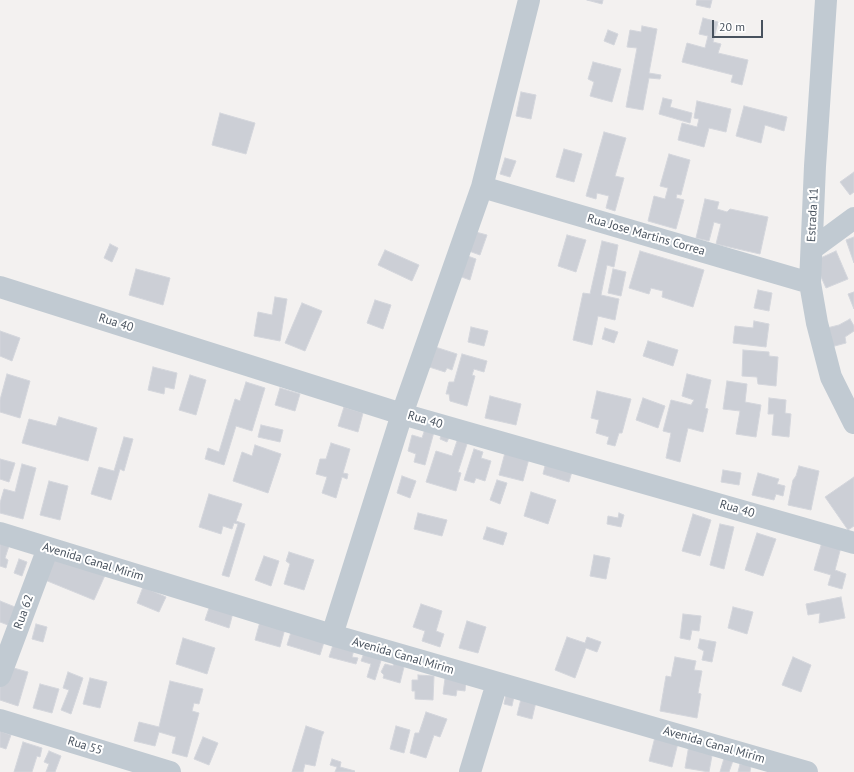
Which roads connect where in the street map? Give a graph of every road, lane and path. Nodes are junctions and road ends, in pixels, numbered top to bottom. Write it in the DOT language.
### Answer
graph roads {
  1 [pos="529,0"];
  2 [pos="826,0"];
  3 [pos="482,187"];
  4 [pos="854,218"];
  5 [pos="812,249"];
  6 [pos="810,283"];
  7 [pos="0,287"];
  8 [pos="402,414"];
  9 [pos="854,423"];
  10 [pos="0,533"];
  11 [pos="854,543"];
  12 [pos="48,548"];
  13 [pos="332,635"];
  14 [pos="0,676"];
  15 [pos="497,683"];
  16 [pos="0,720"];
  17 [pos="170,772"];
  18 [pos="470,772"];
  19 [pos="807,772"];
  1 -- 3 [label="street"];
  2 -- 5 [label="street, Estrada 11"];
  3 -- 6 [label="street, Rua Jose Martins Correa"];
  3 -- 8 [label="street"];
  4 -- 5 [label="street"];
  5 -- 6 [label="street, Estrada 11"];
  6 -- 9 [label="street, Estrada 11"];
  7 -- 8 [label="street, Rua 40"];
  8 -- 11 [label="street, Rua 40"];
  8 -- 13 [label="street"];
  10 -- 12 [label="street, Avenida Canal Mirim"];
  12 -- 13 [label="street, Avenida Canal Mirim"];
  12 -- 14 [label="street, Rua 62"];
  13 -- 15 [label="street, Avenida Canal Mirim"];
  15 -- 18 [label="street"];
  15 -- 19 [label="street, Avenida Canal Mirim"];
  16 -- 17 [label="street, Rua 55"];
}
